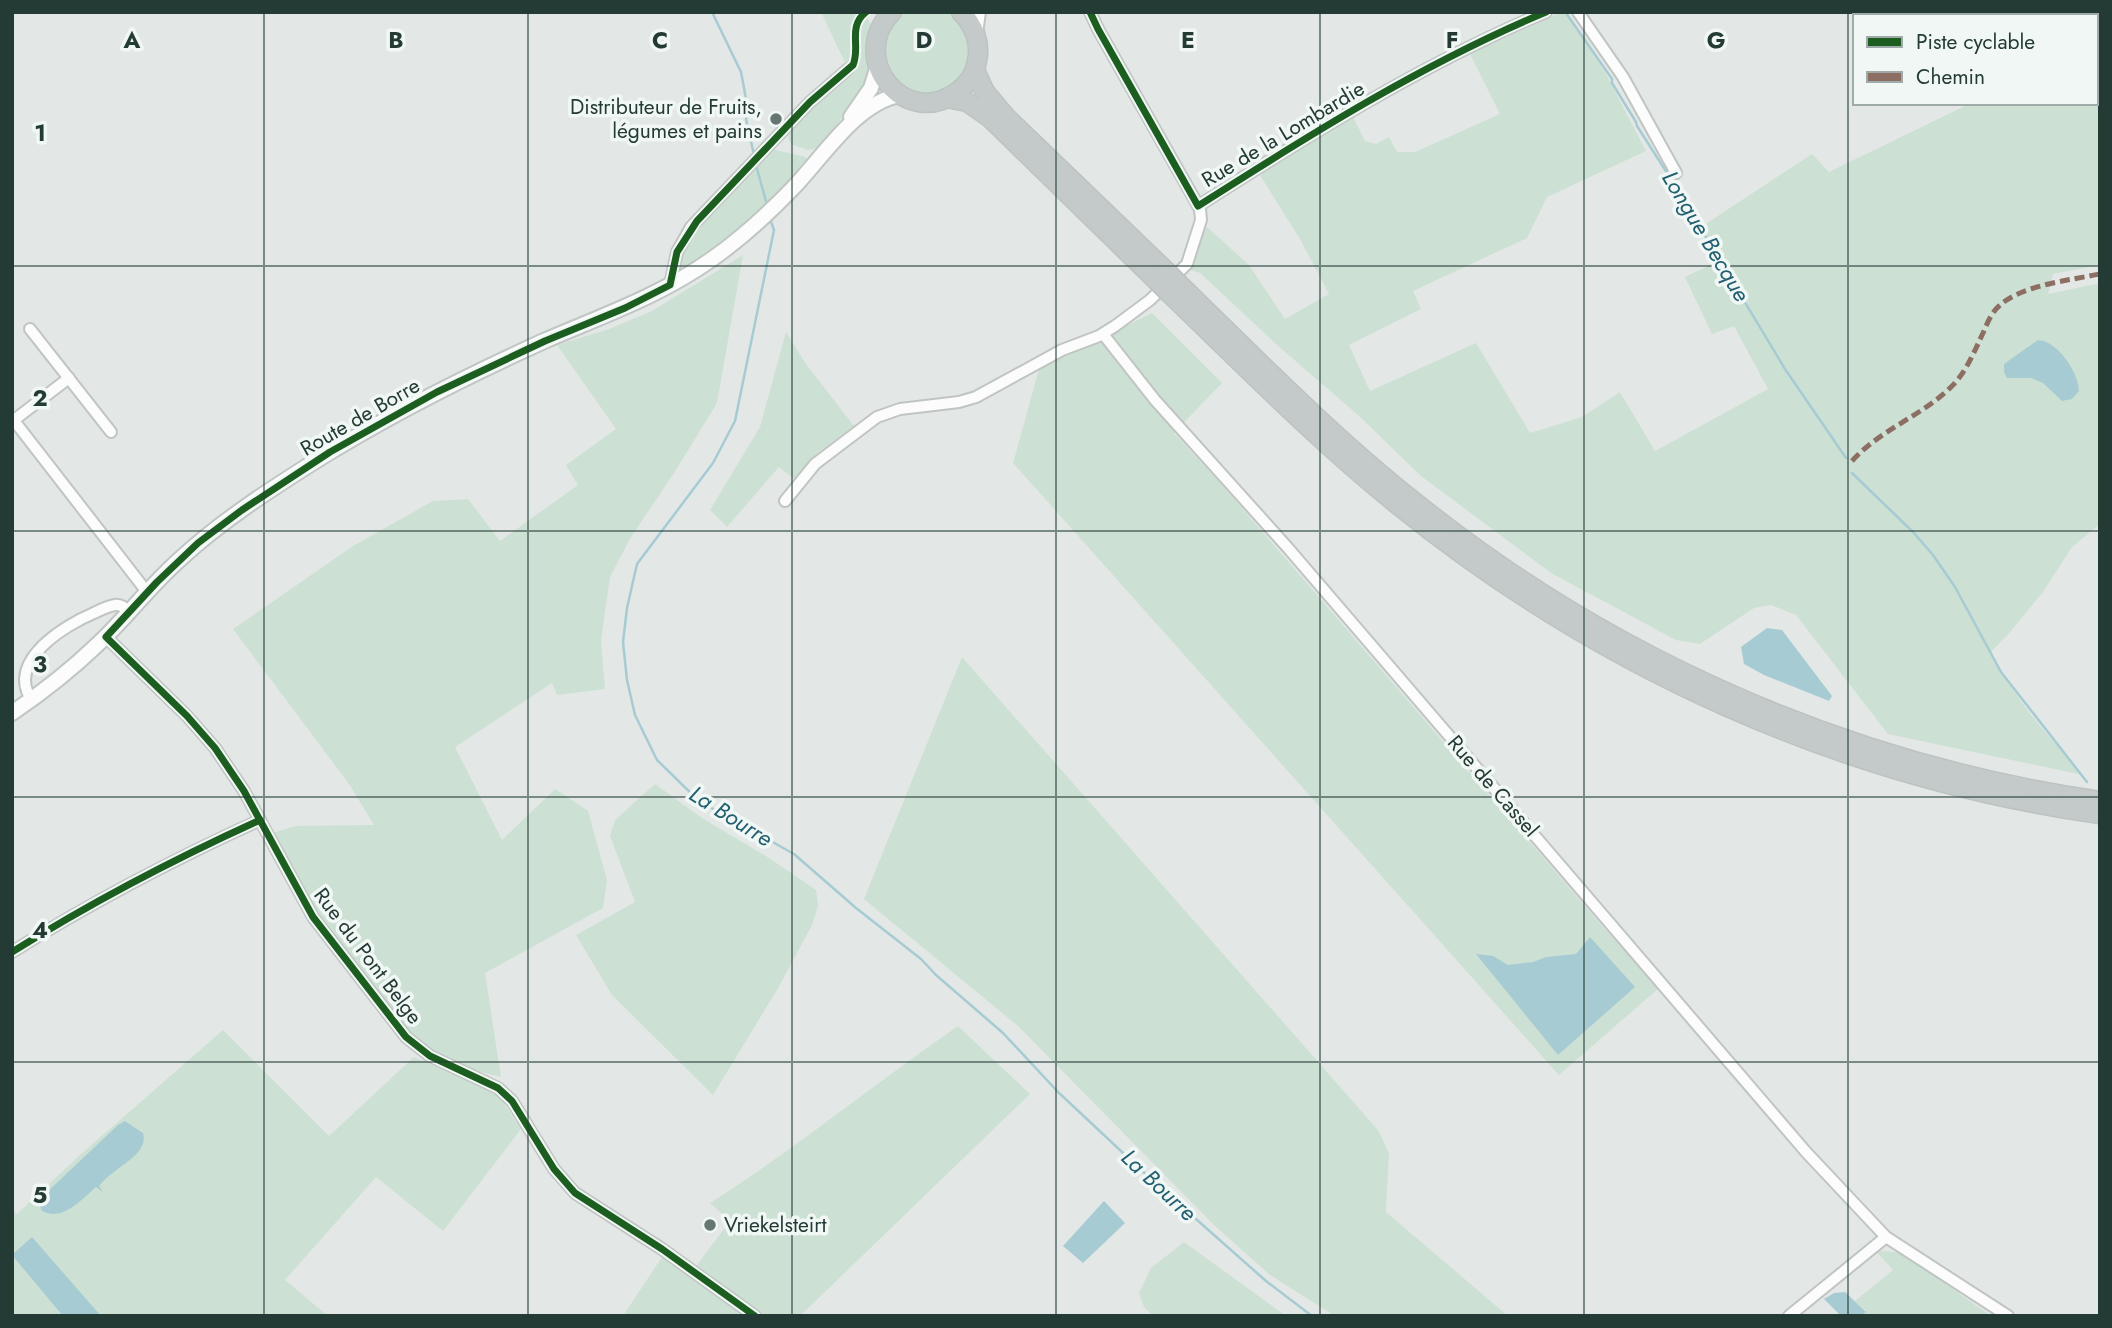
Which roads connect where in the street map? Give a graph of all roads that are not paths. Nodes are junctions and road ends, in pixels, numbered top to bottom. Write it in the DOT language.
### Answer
graph roads {
  1 [pos="872,12"];
  2 [pos="892,12"];
  3 [pos="961,12"];
  4 [pos="979,12"];
  5 [pos="1090,12"];
  6 [pos="1546,12"];
  7 [pos="1578,12"];
  8 [pos="880,30"];
  9 [pos="976,34"];
  10 [pos="878,66"];
  11 [pos="848,69"];
  12 [pos="975,71"];
  13 [pos="900,95"];
  14 [pos="947,98"];
  15 [pos="830,146"];
  16 [pos="1676,173"];
  17 [pos="1198,206"];
  18 [pos="1168,282"];
  19 [pos="670,285"];
  20 [pos="30,328"];
  21 [pos="1103,334"];
  22 [pos="69,378"];
  23 [pos="13,419"];
  24 [pos="111,432"];
  25 [pos="785,501"];
  26 [pos="147,592"];
  27 [pos="130,611"];
  28 [pos="106,637"];
  29 [pos="31,699"];
  30 [pos="12,713"];
  31 [pos="2100,801"];
  32 [pos="2100,814"];
  33 [pos="260,820"];
  34 [pos="12,952"];
  35 [pos="1885,1237"];
  36 [pos="755,1316"];
  37 [pos="1789,1316"];
  38 [pos="2008,1316"];
  1 -- 8 [label="highway"];
  2 -- 8 [label="highway"];
  3 -- 9 [label="highway"];
  4 -- 9 [label="street"];
  5 -- 17 [label="street, Rue de la Lombardie"];
  6 -- 17 [label="street, Rue de la Lombardie"];
  7 -- 16 [label="street"];
  8 -- 10 [label="highway"];
  9 -- 12 [label="highway"];
  10 -- 13 [label="highway"];
  10 -- 15 [label="main road"];
  11 -- 19 [label="street"];
  12 -- 14 [label="highway"];
  12 -- 18 [label="highway"];
  13 -- 14 [label="highway"];
  13 -- 15 [label="main road"];
  14 -- 18 [label="highway"];
  15 -- 19 [label="main road, Route de Borre"];
  17 -- 21 [label="street, Rue de la Lombardie"];
  18 -- 31 [label="highway"];
  18 -- 32 [label="highway"];
  19 -- 26 [label="main road, Route de Borre"];
  20 -- 22 [label="street"];
  21 -- 25 [label="street, Rue de la Lombardie"];
  21 -- 35 [label="street, Rue de Cassel"];
  22 -- 23 [label="street"];
  22 -- 24 [label="street"];
  23 -- 26 [label="street"];
  26 -- 27 [label="main road, Route de Borre"];
  27 -- 28 [label="main road, Route de Borre"];
  27 -- 29 [label="street"];
  28 -- 29 [label="main road, Route de Borre"];
  28 -- 33 [label="street, Rue du Pont Belge"];
  29 -- 30 [label="main road, Route de Borre"];
  33 -- 34 [label="street"];
  33 -- 36 [label="street, Rue du Pont Belge"];
  35 -- 37 [label="street"];
  35 -- 38 [label="street, Rue de Cassel"];
}
